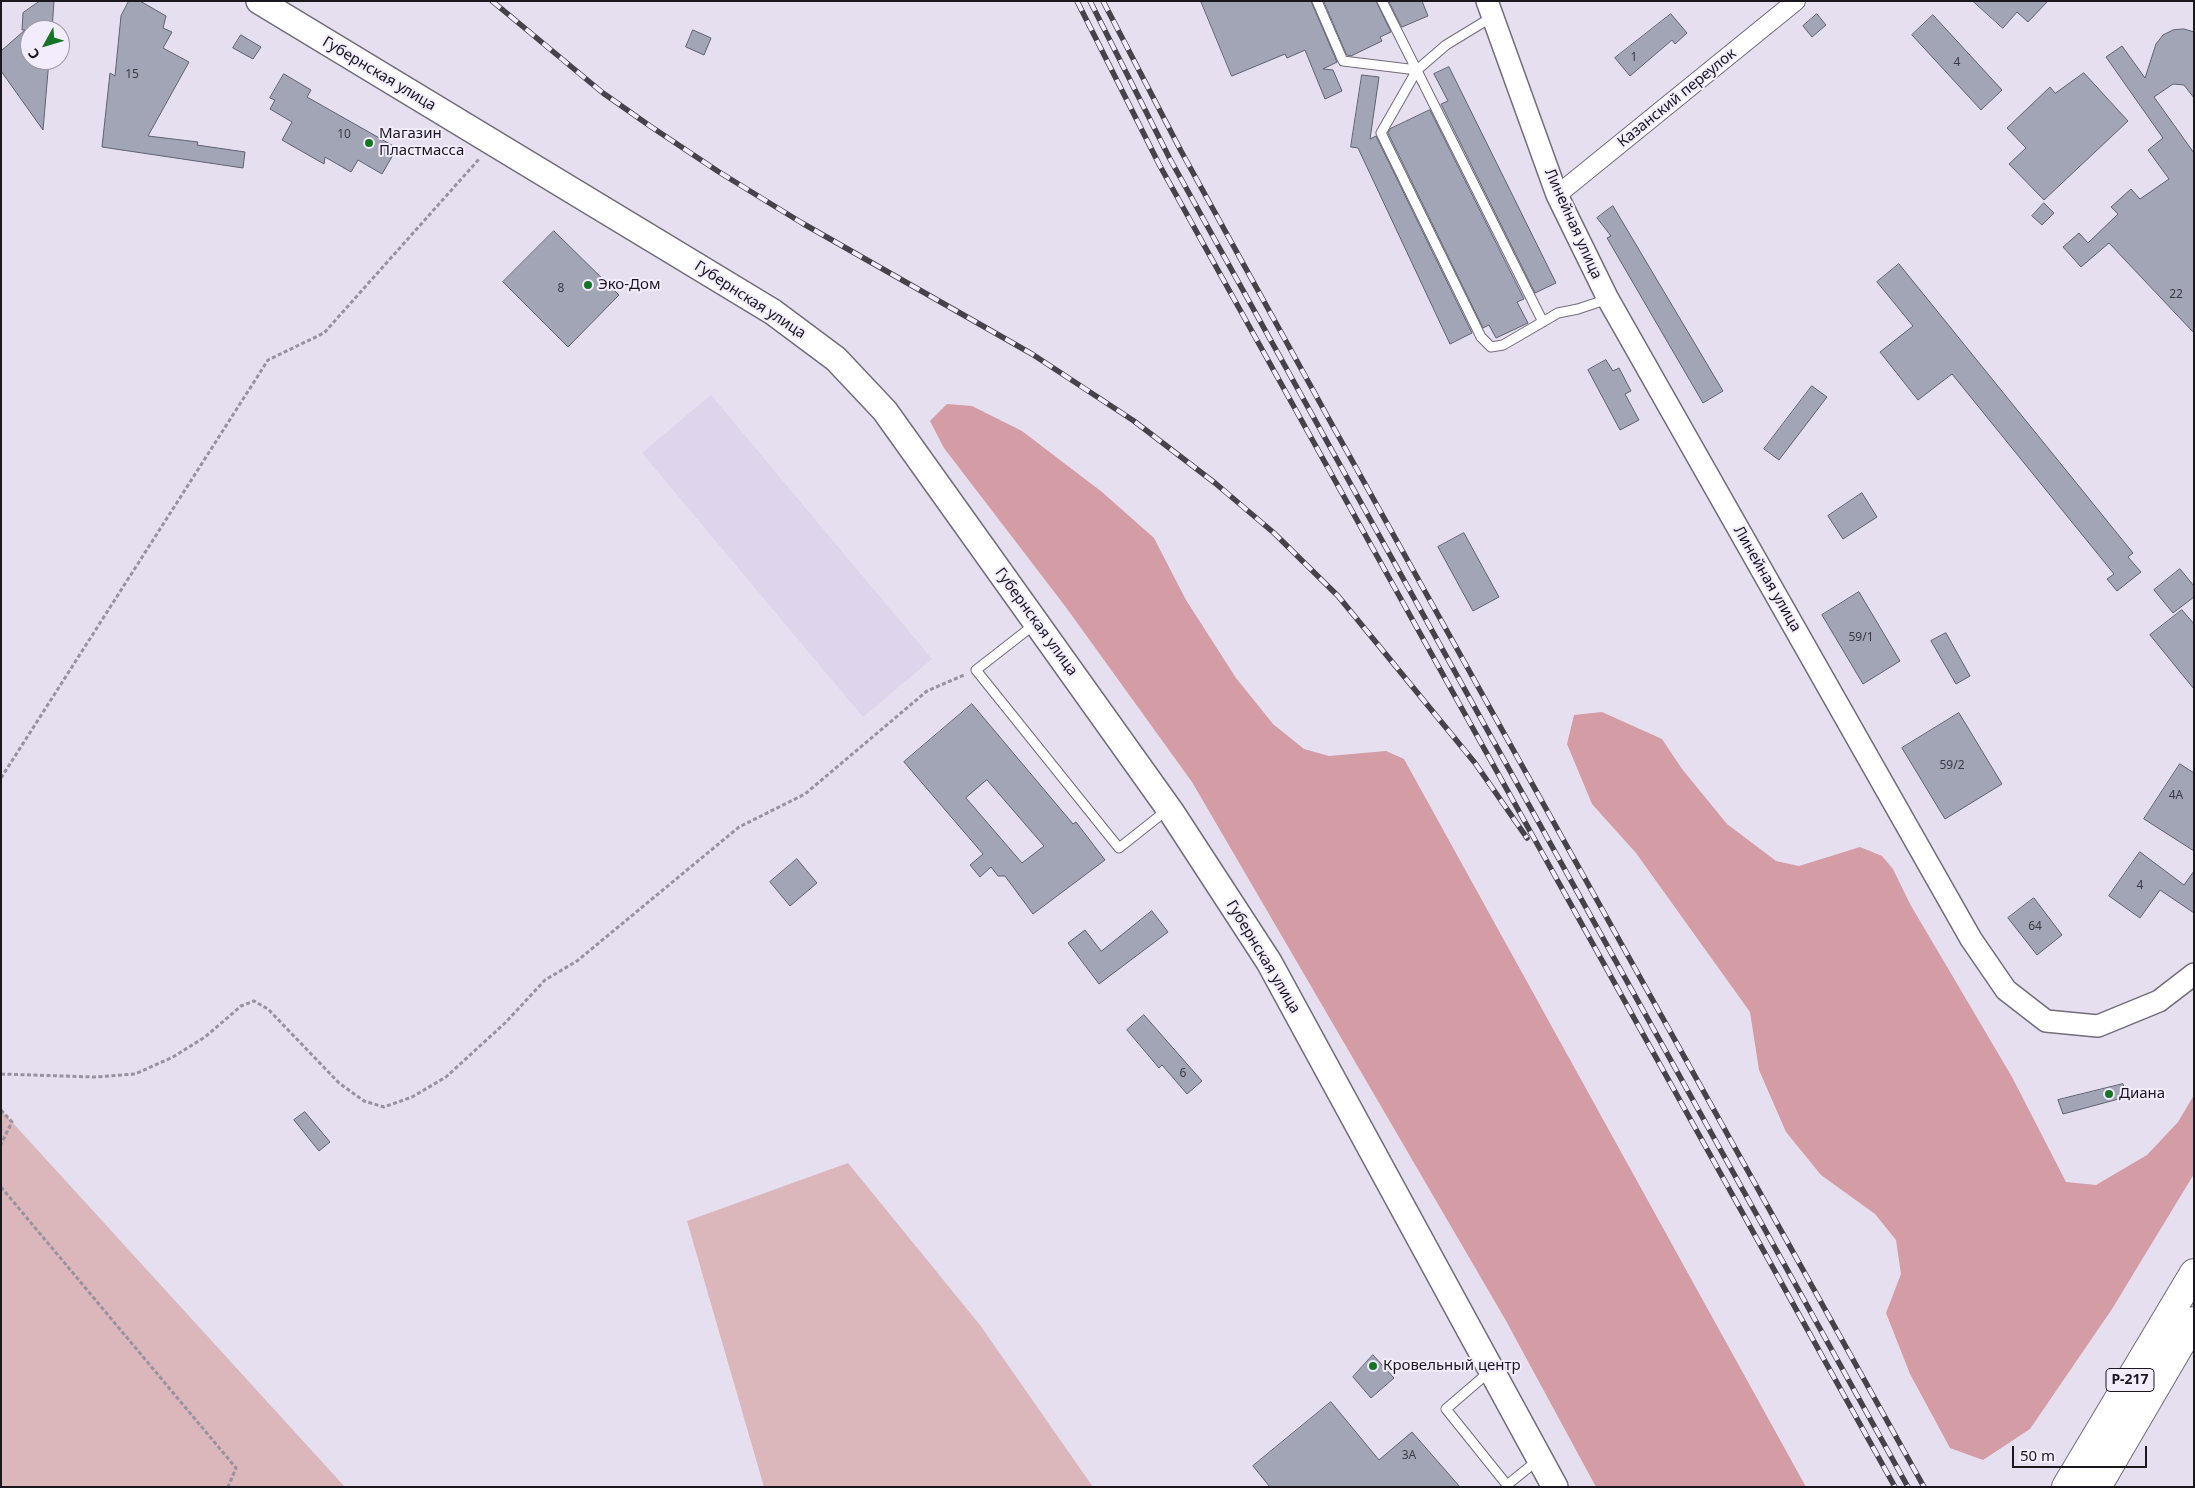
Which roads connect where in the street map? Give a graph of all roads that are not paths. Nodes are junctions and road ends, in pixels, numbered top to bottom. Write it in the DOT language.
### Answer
graph roads {
  1 [pos="259,1"];
  2 [pos="1317,1"];
  3 [pos="1382,1"];
  4 [pos="1796,1"];
  5 [pos="1490,9"];
  6 [pos="1417,70"];
  7 [pos="1557,195"];
  8 [pos="1608,299"];
  9 [pos="1543,322"];
  10 [pos="1036,623"];
  11 [pos="1169,809"];
  12 [pos="2194,974"];
  13 [pos="2194,1273"];
  14 [pos="2194,1321"];
  15 [pos="1492,1370"];
  16 [pos="1540,1458"];
  17 [pos="1555,1487"];
  18 [pos="2066,1487"];
  19 [pos="2097,1487"];
  1 -- 10 [label="main road, Губернская улица"];
  2 -- 6 [label="lane"];
  3 -- 6 [label="lane"];
  4 -- 7 [label="street, Казанский переулок"];
  5 -- 6 [label="lane"];
  5 -- 7 [label="street, Линейная улица"];
  6 -- 9 [label="lane"];
  6 -- 9 [label="lane"];
  7 -- 8 [label="street, Линейная улица"];
  8 -- 9 [label="lane"];
  8 -- 12 [label="street, Линейная улица"];
  10 -- 11 [label="main road, Губернская улица"];
  10 -- 11 [label="lane"];
  11 -- 15 [label="main road, Губернская улица"];
  13 -- 18 [label="highway, Р-217"];
  14 -- 19 [label="highway, Р-217"];
  15 -- 16 [label="main road, Губернская улица"];
  15 -- 16 [label="lane"];
  16 -- 17 [label="main road, Губернская улица"];
}
